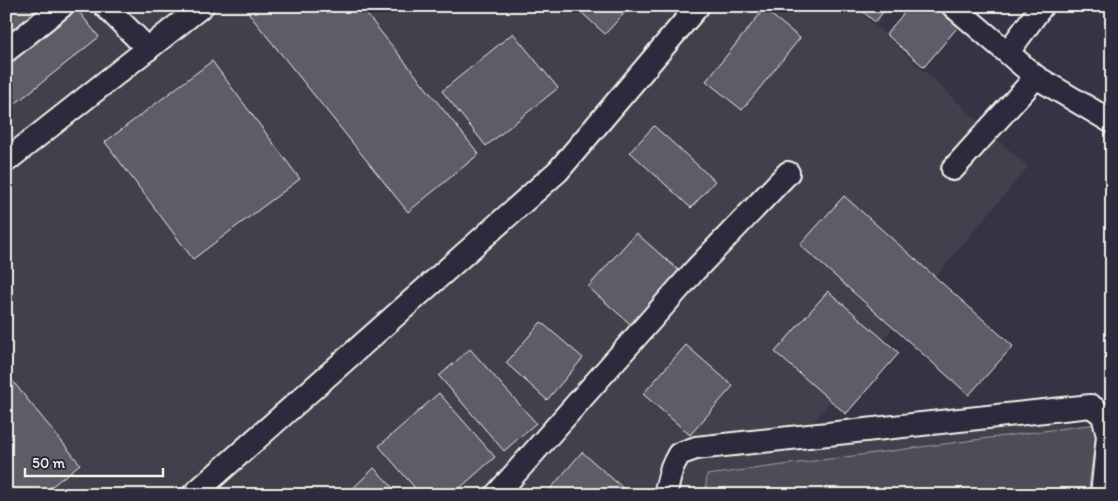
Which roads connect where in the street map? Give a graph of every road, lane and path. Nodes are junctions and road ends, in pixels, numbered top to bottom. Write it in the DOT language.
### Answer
graph roads {
  1 [pos="62,6"];
  2 [pos="105,6"];
  3 [pos="202,6"];
  4 [pos="698,6"];
  5 [pos="953,6"];
  6 [pos="1042,6"];
  7 [pos="148,49"];
  8 [pos="6,52"];
  9 [pos="1008,52"];
  10 [pos="1036,77"];
  11 [pos="1112,122"];
  12 [pos="6,162"];
  13 [pos="953,169"];
  14 [pos="788,173"];
  15 [pos="193,495"];
  16 [pos="496,495"];
  17 [pos="665,495"];
  18 [pos="1102,495"];
  1 -- 8 [label="street"];
  2 -- 7 [label="street"];
  3 -- 7 [label="street"];
  4 -- 15 [label="street"];
  5 -- 9 [label="street"];
  6 -- 9 [label="street"];
  7 -- 12 [label="street"];
  9 -- 10 [label="street"];
  10 -- 11 [label="street"];
  10 -- 13 [label="street"];
  14 -- 16 [label="street"];
  17 -- 18 [label="street"];
}
